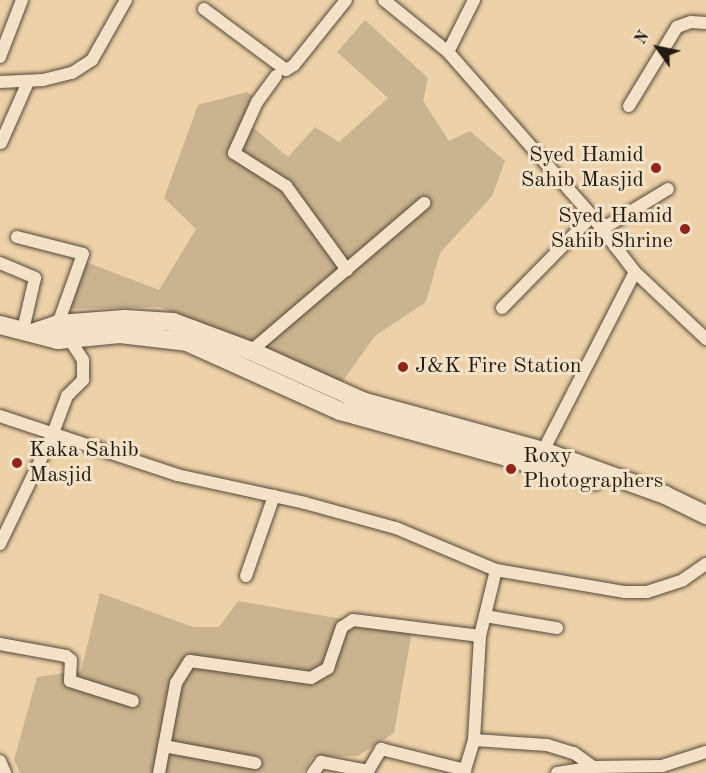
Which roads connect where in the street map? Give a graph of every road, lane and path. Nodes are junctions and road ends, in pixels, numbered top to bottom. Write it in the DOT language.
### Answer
graph roads {
  1 [pos="22,0"];
  2 [pos="126,0"];
  3 [pos="346,0"];
  4 [pos="384,0"];
  5 [pos="474,0"];
  6 [pos="204,9"];
  7 [pos="706,24"];
  8 [pos="448,52"];
  9 [pos="0,57"];
  10 [pos="276,76"];
  11 [pos="0,82"];
  12 [pos="28,82"];
  13 [pos="629,106"];
  14 [pos="1,143"];
  15 [pos="668,189"];
  16 [pos="424,203"];
  17 [pos="592,216"];
  18 [pos="602,230"];
  19 [pos="17,237"];
  20 [pos="0,263"];
  21 [pos="347,270"];
  22 [pos="634,272"];
  23 [pos="502,308"];
  24 [pos="0,324"];
  25 [pos="58,324"];
  26 [pos="29,331"];
  27 [pos="706,339"];
  28 [pos="70,340"];
  29 [pos="250,351"];
  30 [pos="0,416"];
  31 [pos="52,436"];
  32 [pos="543,451"];
  33 [pos="621,482"];
  34 [pos="274,496"];
  35 [pos="706,515"];
  36 [pos="0,544"];
  37 [pos="706,564"];
  38 [pos="496,570"];
  39 [pos="246,576"];
  40 [pos="484,616"];
  41 [pos="557,628"];
  42 [pos="480,636"];
  43 [pos="0,645"];
  44 [pos="133,701"];
  45 [pos="474,740"];
  46 [pos="164,746"];
  47 [pos="706,752"];
  48 [pos="0,761"];
  49 [pos="255,763"];
  50 [pos="593,767"];
  51 [pos="465,771"];
  52 [pos="5,773"];
  53 [pos="159,773"];
  54 [pos="313,773"];
  55 [pos="557,773"];
  1 -- 9 [label="street"];
  2 -- 12 [label="street"];
  3 -- 6 [label="street"];
  4 -- 8 [label="street"];
  5 -- 8 [label="street"];
  7 -- 13 [label="street"];
  8 -- 17 [label="street"];
  10 -- 21 [label="street"];
  11 -- 12 [label="street"];
  12 -- 14 [label="street"];
  15 -- 18 [label="street"];
  16 -- 21 [label="street"];
  17 -- 18 [label="street"];
  17 -- 23 [label="street"];
  18 -- 22 [label="street"];
  19 -- 25 [label="street"];
  20 -- 26 [label="street"];
  21 -- 29 [label="street"];
  22 -- 27 [label="street"];
  22 -- 32 [label="street"];
  24 -- 26 [label="main road"];
  25 -- 26 [label="main road"];
  25 -- 29 [label="main road"];
  26 -- 28 [label="main road"];
  28 -- 31 [label="street"];
  28 -- 33 [label="main road"];
  29 -- 32 [label="main road"];
  30 -- 31 [label="street"];
  31 -- 34 [label="street"];
  31 -- 36 [label="street"];
  32 -- 33 [label="main road"];
  33 -- 35 [label="main road"];
  34 -- 38 [label="street"];
  34 -- 39 [label="street"];
  37 -- 38 [label="street"];
  38 -- 40 [label="street"];
  40 -- 41 [label="street"];
  40 -- 42 [label="street"];
  42 -- 45 [label="street"];
  42 -- 46 [label="street"];
  43 -- 44 [label="street"];
  45 -- 50 [label="street"];
  45 -- 51 [label="street"];
  46 -- 49 [label="street"];
  46 -- 53 [label="street"];
  47 -- 50 [label="street"];
  48 -- 52 [label="street"];
  50 -- 55 [label="street"];
  51 -- 54 [label="street"];
}
